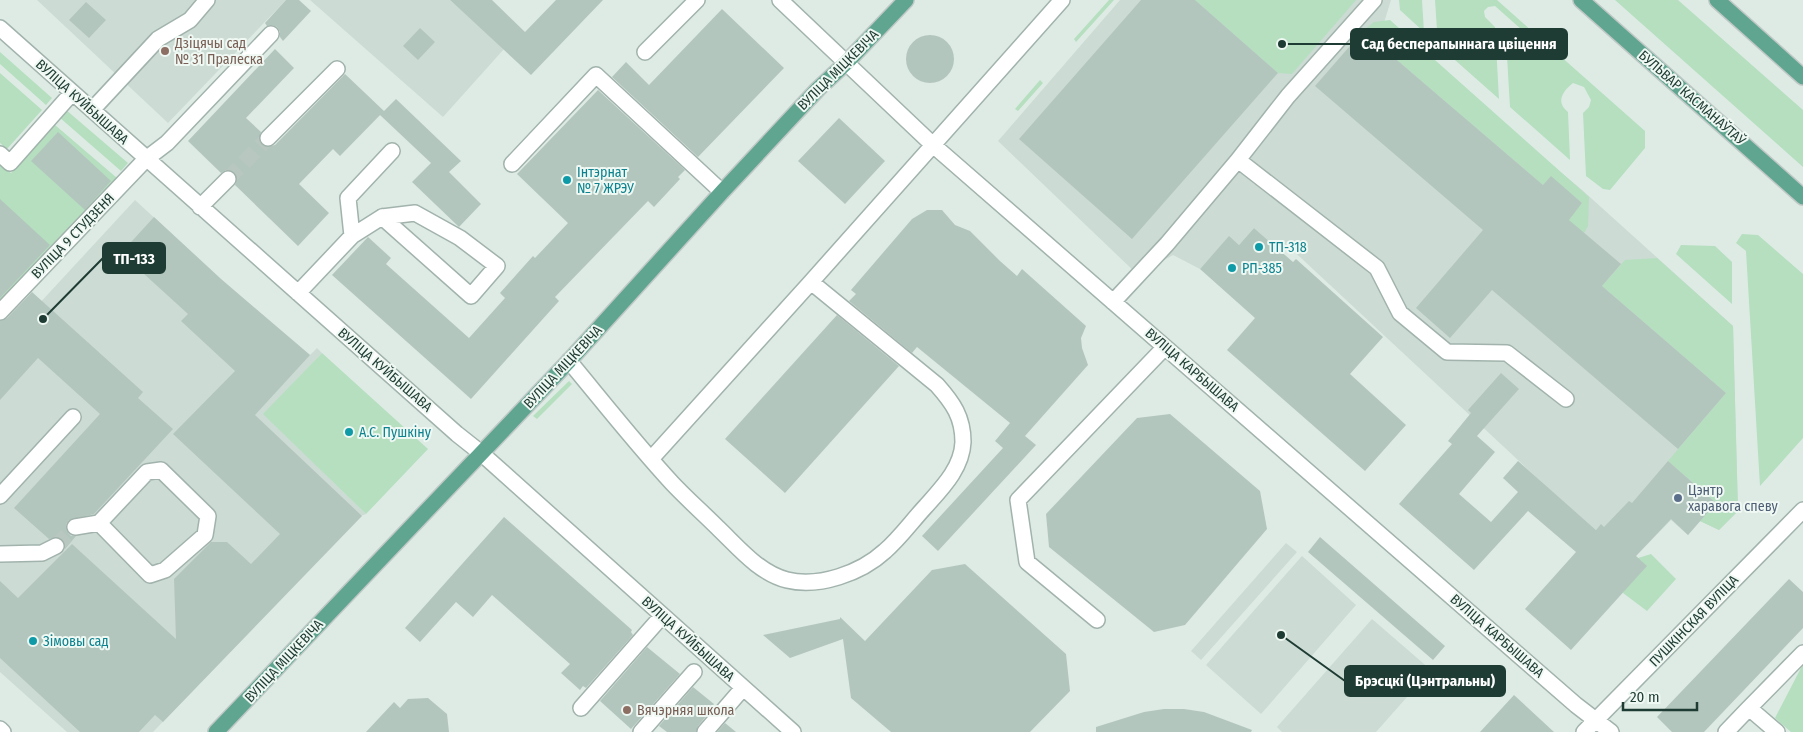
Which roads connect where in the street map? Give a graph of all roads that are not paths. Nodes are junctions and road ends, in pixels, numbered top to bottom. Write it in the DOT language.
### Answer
graph roads {
  1 [pos="207,0"];
  2 [pos="698,0"];
  3 [pos="780,0"];
  4 [pos="906,0"];
  5 [pos="1062,0"];
  6 [pos="1374,0"];
  7 [pos="1580,0"];
  8 [pos="1717,0"];
  9 [pos="0,28"];
  10 [pos="271,34"];
  11 [pos="645,52"];
  12 [pos="846,63"];
  13 [pos="337,69"];
  14 [pos="1803,77"];
  15 [pos="72,93"];
  16 [pos="92,110"];
  17 [pos="268,138"];
  18 [pos="933,145"];
  19 [pos="392,151"];
  20 [pos="0,154"];
  21 [pos="146,159"];
  22 [pos="1238,160"];
  23 [pos="512,164"];
  24 [pos="228,179"];
  25 [pos="722,192"];
  26 [pos="1803,197"];
  27 [pos="200,207"];
  28 [pos="382,217"];
  29 [pos="352,236"];
  30 [pos="811,282"];
  31 [pos="298,293"];
  32 [pos="1113,302"];
  33 [pos="0,312"];
  34 [pos="1165,347"];
  35 [pos="569,361"];
  36 [pos="1566,400"];
  37 [pos="73,418"];
  38 [pos="481,453"];
  39 [pos="651,459"];
  40 [pos="0,496"];
  41 [pos="1803,510"];
  42 [pos="99,523"];
  43 [pos="75,527"];
  44 [pos="56,546"];
  45 [pos="0,554"];
  46 [pos="662,616"];
  47 [pos="1097,620"];
  48 [pos="1803,653"];
  49 [pos="694,672"];
  50 [pos="743,688"];
  51 [pos="582,708"];
  52 [pos="1749,708"];
  53 [pos="1596,720"];
  54 [pos="0,729"];
  55 [pos="3,732"];
  56 [pos="216,732"];
  57 [pos="641,732"];
  58 [pos="705,732"];
  59 [pos="792,732"];
  60 [pos="1584,732"];
  61 [pos="1611,732"];
  62 [pos="1726,732"];
  63 [pos="1777,732"];
  1 -- 16 [label="street"];
  2 -- 11 [label="street"];
  3 -- 12 [label="street, ВУЛІЦА КАРБЫШАВА"];
  4 -- 12 [label="main road, ВУЛІЦА МІЦКЕВІЧА"];
  5 -- 18 [label="street"];
  6 -- 22 [label="street"];
  7 -- 26 [label="main road, БУЛЬВАР КАСМАНАЎТАЎ"];
  8 -- 14 [label="main road"];
  9 -- 15 [label="street, ВУЛІЦА КУЙБЫШАВА"];
  10 -- 21 [label="street, ВУЛІЦА 9 СТУДЗЕНЯ"];
  12 -- 18 [label="street, ВУЛІЦА КАРБЫШАВА"];
  12 -- 25 [label="main road, ВУЛІЦА МІЦКЕВІЧА"];
  13 -- 17 [label="street"];
  15 -- 16 [label="street, ВУЛІЦА КУЙБЫШАВА"];
  15 -- 20 [label="street"];
  16 -- 21 [label="street, ВУЛІЦА КУЙБЫШАВА"];
  18 -- 30 [label="street"];
  18 -- 32 [label="street, ВУЛІЦА КАРБЫШАВА"];
  19 -- 29 [label="street"];
  21 -- 27 [label="street, ВУЛІЦА КУЙБЫШАВА"];
  21 -- 33 [label="street, ВУЛІЦА 9 СТУДЗЕНЯ"];
  22 -- 32 [label="street"];
  22 -- 36 [label="street"];
  23 -- 25 [label="street"];
  24 -- 27 [label="street"];
  25 -- 35 [label="main road, ВУЛІЦА МІЦКЕВІЧА"];
  27 -- 31 [label="street, ВУЛІЦА КУЙБЫШАВА"];
  28 -- 28 [label="street"];
  28 -- 29 [label="street"];
  29 -- 31 [label="street"];
  30 -- 39 [label="street"];
  30 -- 39 [label="street"];
  31 -- 38 [label="street, ВУЛІЦА КУЙБЫШАВА"];
  32 -- 34 [label="street, ВУЛІЦА КАРБЫШАВА"];
  34 -- 47 [label="street"];
  34 -- 53 [label="street, ВУЛІЦА КАРБЫШАВА"];
  35 -- 38 [label="main road, ВУЛІЦА МІЦКЕВІЧА"];
  35 -- 39 [label="street"];
  37 -- 40 [label="street"];
  38 -- 46 [label="street, ВУЛІЦА КУЙБЫШАВА"];
  38 -- 56 [label="main road, ВУЛІЦА МІЦКЕВІЧА"];
  41 -- 53 [label="street, ПУШКІНСКАЯ ВУЛІЦА"];
  42 -- 42 [label="street"];
  42 -- 43 [label="street"];
  44 -- 45 [label="street"];
  46 -- 50 [label="street, ВУЛІЦА КУЙБЫШАВА"];
  46 -- 51 [label="street"];
  48 -- 52 [label="street"];
  49 -- 57 [label="street"];
  50 -- 58 [label="street"];
  50 -- 59 [label="street, ВУЛІЦА КУЙБЫШАВА"];
  52 -- 62 [label="street"];
  52 -- 63 [label="street"];
  53 -- 60 [label="street, ПУШКІНСКАЯ ВУЛІЦА"];
  53 -- 61 [label="street, ВУЛІЦА КАРБЫШАВА"];
  54 -- 55 [label="street"];
}
